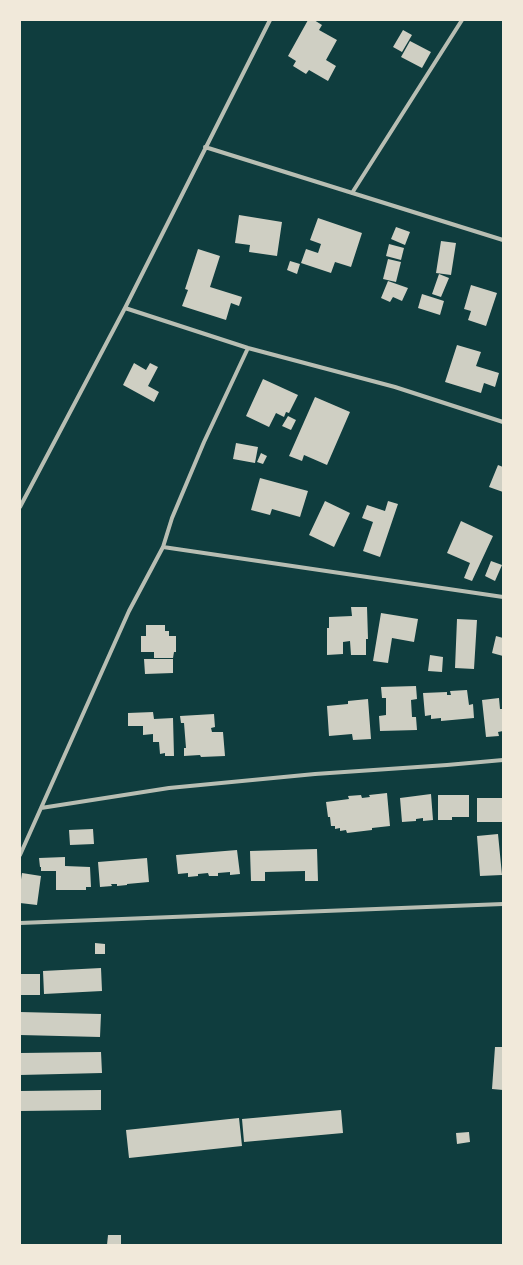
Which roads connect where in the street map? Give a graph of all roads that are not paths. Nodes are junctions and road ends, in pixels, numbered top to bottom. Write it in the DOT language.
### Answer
graph roads {
  1 [pos="270,20"];
  2 [pos="462,20"];
  3 [pos="205,147"];
  4 [pos="352,193"];
  5 [pos="503,240"];
  6 [pos="125,308"];
  7 [pos="248,348"];
  8 [pos="503,422"];
  9 [pos="20,507"];
  10 [pos="163,547"];
  11 [pos="503,597"];
  12 [pos="503,760"];
  13 [pos="41,808"];
  14 [pos="20,855"];
  15 [pos="503,904"];
  16 [pos="20,923"];
  1 -- 3 [label="street"];
  2 -- 4 [label="street"];
  3 -- 4 [label="street"];
  3 -- 6 [label="street"];
  4 -- 5 [label="street"];
  6 -- 7 [label="street"];
  6 -- 9 [label="street"];
  7 -- 8 [label="street"];
  7 -- 10 [label="street"];
  10 -- 11 [label="street"];
  10 -- 13 [label="street"];
  12 -- 13 [label="street"];
  13 -- 14 [label="street"];
  15 -- 16 [label="street"];
}
